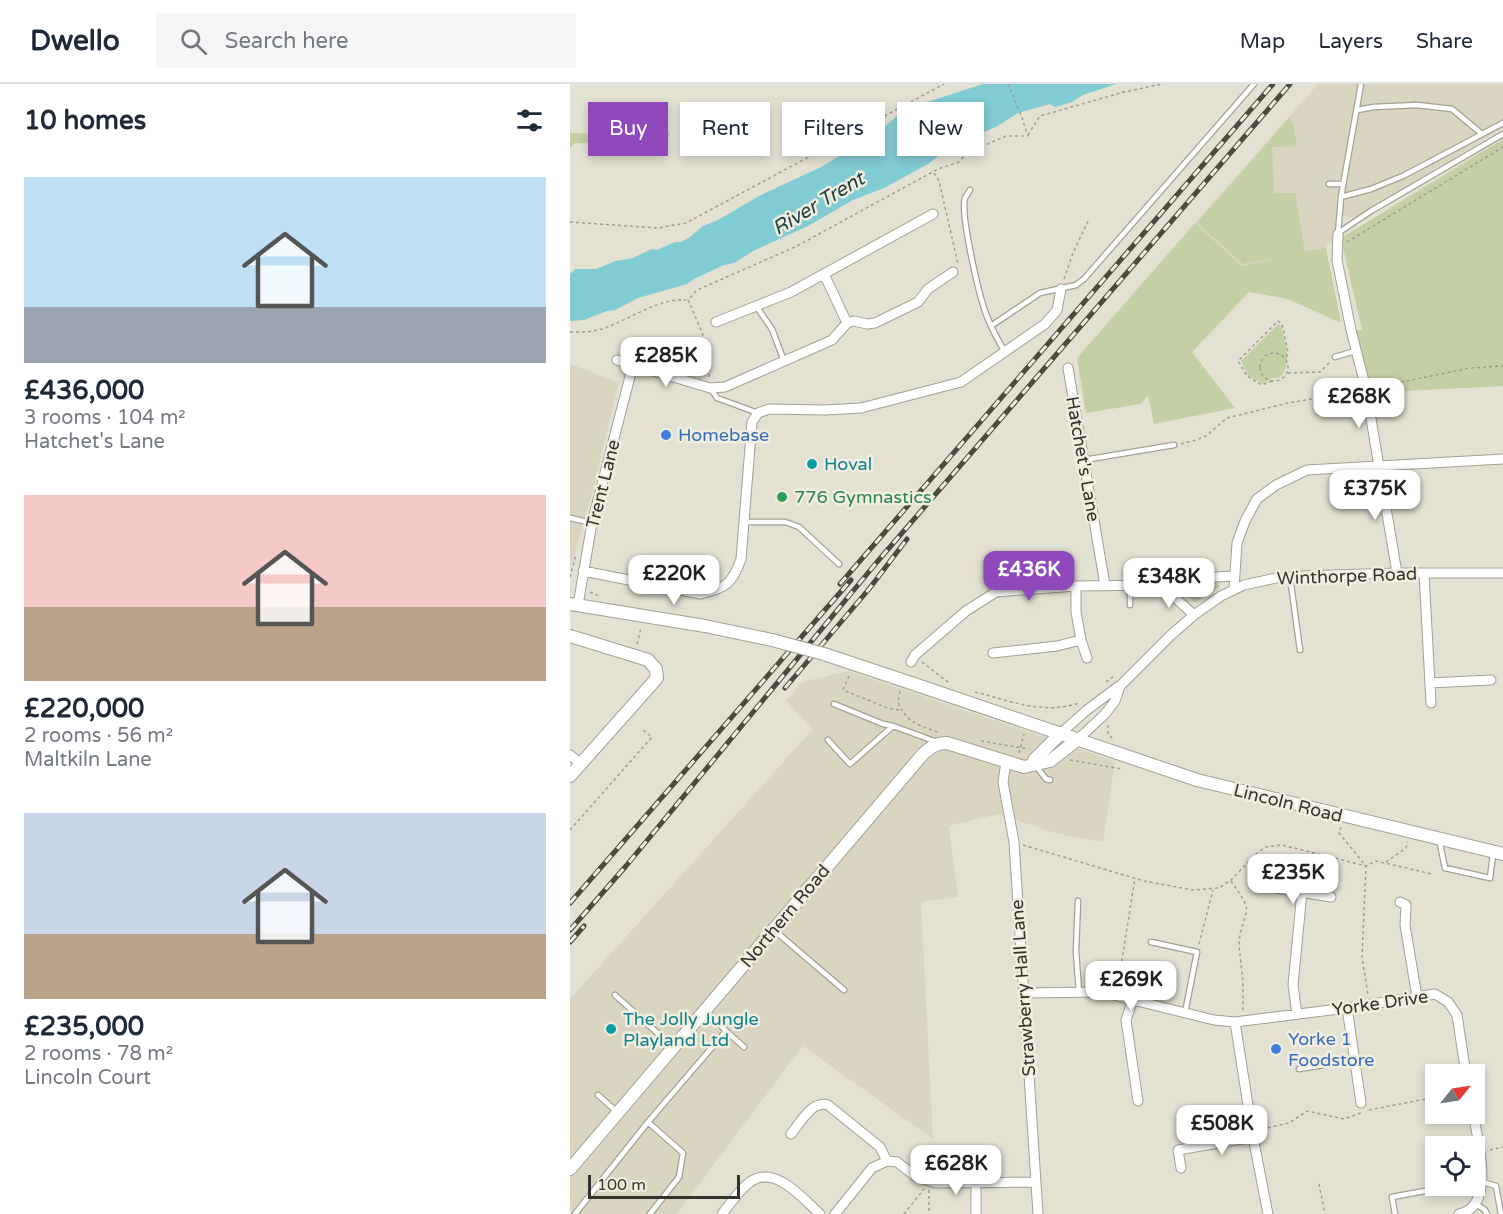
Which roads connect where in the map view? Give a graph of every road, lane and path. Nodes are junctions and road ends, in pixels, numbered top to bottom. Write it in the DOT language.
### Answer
graph roads {
  1 [pos="944,84"];
  2 [pos="1008,84"];
  3 [pos="1162,84"];
  4 [pos="1254,84"];
  5 [pos="1361,84"];
  6 [pos="1357,110"];
  7 [pos="1503,123"];
  8 [pos="1482,134"];
  9 [pos="1503,134"];
  10 [pos="1028,136"];
  11 [pos="1503,147"];
  12 [pos="934,173"];
  13 [pos="1329,184"];
  14 [pos="1343,184"];
  15 [pos="970,190"];
  16 [pos="1341,197"];
  17 [pos="933,214"];
  18 [pos="1089,219"];
  19 [pos="570,222"];
  20 [pos="1338,234"];
  21 [pos="1338,247"];
  22 [pos="953,272"];
  23 [pos="824,274"];
  24 [pos="1061,289"];
  25 [pos="688,300"];
  26 [pos="756,306"];
  27 [pos="716,322"];
  28 [pos="847,323"];
  29 [pos="991,326"];
  30 [pos="570,332"];
  31 [pos="1356,351"];
  32 [pos="1005,352"];
  33 [pos="1335,357"];
  34 [pos="1286,359"];
  35 [pos="617,360"];
  36 [pos="784,361"];
  37 [pos="633,364"];
  38 [pos="1503,366"];
  39 [pos="1068,368"];
  40 [pos="1287,372"];
  41 [pos="1272,381"];
  42 [pos="708,387"];
  43 [pos="1366,389"];
  44 [pos="758,413"];
  45 [pos="1174,445"];
  46 [pos="1503,459"];
  47 [pos="1084,460"];
  48 [pos="1378,465"];
  49 [pos="570,518"];
  50 [pos="745,522"];
  51 [pos="592,523"];
  52 [pos="576,554"];
  53 [pos="838,564"];
  54 [pos="583,571"];
  55 [pos="1397,573"];
  56 [pos="1424,573"];
  57 [pos="1503,573"];
  58 [pos="1234,576"];
  59 [pos="570,577"];
  60 [pos="1290,577"];
  61 [pos="1105,585"];
  62 [pos="1130,585"];
  63 [pos="1161,585"];
  64 [pos="1076,586"];
  65 [pos="1234,589"];
  66 [pos="574,605"];
  67 [pos="1130,605"];
  68 [pos="1194,615"];
  69 [pos="642,624"];
  70 [pos="570,636"];
  71 [pos="1081,639"];
  72 [pos="1300,650"];
  73 [pos="993,653"];
  74 [pos="634,655"];
  75 [pos="1087,658"];
  76 [pos="913,659"];
  77 [pos="851,669"];
  78 [pos="1491,680"];
  79 [pos="1123,682"];
  80 [pos="1106,683"];
  81 [pos="1430,683"];
  82 [pos="908,685"];
  83 [pos="952,686"];
  84 [pos="965,690"];
  85 [pos="1082,702"];
  86 [pos="1431,703"];
  87 [pos="834,704"];
  88 [pos="901,710"];
  89 [pos="893,726"];
  90 [pos="642,729"];
  91 [pos="1061,734"];
  92 [pos="1029,735"];
  93 [pos="939,737"];
  94 [pos="828,740"];
  95 [pos="977,740"];
  96 [pos="1077,740"];
  97 [pos="1021,746"];
  98 [pos="1034,751"];
  99 [pos="570,755"];
  100 [pos="1019,756"];
  101 [pos="1069,760"];
  102 [pos="1006,762"];
  103 [pos="580,764"];
  104 [pos="1035,764"];
  105 [pos="1122,769"];
  106 [pos="570,776"];
  107 [pos="1050,780"];
  108 [pos="1344,816"];
  109 [pos="570,830"];
  110 [pos="1410,832"];
  111 [pos="1439,839"];
  112 [pos="1014,842"];
  113 [pos="1498,853"];
  114 [pos="1385,863"];
  115 [pos="1366,866"];
  116 [pos="1432,874"];
  117 [pos="1135,878"];
  118 [pos="1231,880"];
  119 [pos="1259,885"];
  120 [pos="1213,889"];
  121 [pos="1302,892"];
  122 [pos="1331,897"];
  123 [pos="1078,901"];
  124 [pos="1400,902"];
  125 [pos="773,930"];
  126 [pos="1151,942"];
  127 [pos="1197,952"];
  128 [pos="844,990"];
  129 [pos="1079,992"];
  130 [pos="1024,993"];
  131 [pos="615,995"];
  132 [pos="1117,995"];
  133 [pos="1417,997"];
  134 [pos="1133,999"];
  135 [pos="1370,1005"];
  136 [pos="1347,1008"];
  137 [pos="705,1009"];
  138 [pos="1185,1013"];
  139 [pos="1297,1014"];
  140 [pos="1240,1021"];
  141 [pos="726,1031"];
  142 [pos="673,1047"];
  143 [pos="744,1047"];
  144 [pos="1355,1060"];
  145 [pos="1464,1064"];
  146 [pos="1299,1069"];
  147 [pos="598,1095"];
  148 [pos="1425,1099"];
  149 [pos="1138,1101"];
  150 [pos="1361,1103"];
  151 [pos="618,1112"];
  152 [pos="648,1122"];
  153 [pos="791,1134"];
  154 [pos="1252,1134"];
  155 [pos="1503,1147"];
  156 [pos="1485,1151"];
  157 [pos="572,1161"];
  158 [pos="887,1161"];
  159 [pos="1181,1168"];
  160 [pos="928,1180"];
  161 [pos="1035,1182"];
  162 [pos="976,1183"];
  163 [pos="1485,1183"];
  164 [pos="1319,1184"];
  165 [pos="1425,1191"];
  166 [pos="1479,1196"];
  167 [pos="1476,1204"];
  168 [pos="575,1214"];
  169 [pos="650,1214"];
  170 [pos="722,1214"];
  171 [pos="820,1214"];
  172 [pos="835,1214"];
  173 [pos="904,1214"];
  174 [pos="929,1214"];
  175 [pos="976,1214"];
  176 [pos="1038,1214"];
  177 [pos="1268,1214"];
  178 [pos="1324,1214"];
  179 [pos="1395,1214"];
  180 [pos="1460,1214"];
  181 [pos="1487,1214"];
  182 [pos="1501,1214"];
  1 -- 19 [label="path"];
  2 -- 10 [label="path"];
  3 -- 10 [label="path"];
  4 -- 24 [label="lane"];
  5 -- 6 [label="lane"];
  6 -- 8 [label="lane"];
  6 -- 14 [label="lane"];
  7 -- 8 [label="lane"];
  8 -- 16 [label="lane"];
  9 -- 20 [label="lane"];
  10 -- 12 [label="path"];
  11 -- 21 [label="path"];
  12 -- 22 [label="path"];
  12 -- 25 [label="path"];
  13 -- 14 [label="lane"];
  14 -- 16 [label="lane"];
  15 -- 29 [label="lane"];
  16 -- 20 [label="lane"];
  17 -- 23 [label="street"];
  18 -- 24 [label="path"];
  20 -- 21 [label="street"];
  21 -- 31 [label="street"];
  22 -- 28 [label="street"];
  23 -- 26 [label="street"];
  23 -- 28 [label="street"];
  24 -- 29 [label="lane"];
  24 -- 32 [label="street"];
  25 -- 30 [label="path"];
  25 -- 42 [label="path"];
  26 -- 27 [label="street"];
  26 -- 36 [label="lane"];
  28 -- 36 [label="street"];
  29 -- 32 [label="lane"];
  31 -- 33 [label="lane"];
  31 -- 43 [label="street"];
  32 -- 44 [label="street"];
  33 -- 40 [label="path"];
  34 -- 40 [label="path"];
  34 -- 41 [label="path"];
  34 -- 41 [label="path"];
  35 -- 37 [label="street"];
  36 -- 42 [label="street"];
  37 -- 42 [label="street"];
  37 -- 51 [label="street, Trent Lane"];
  38 -- 43 [label="path"];
  39 -- 47 [label="street, Hatchet's Lane"];
  40 -- 41 [label="path"];
  42 -- 44 [label="lane"];
  43 -- 45 [label="path"];
  43 -- 48 [label="street"];
  44 -- 50 [label="street"];
  45 -- 47 [label="lane"];
  46 -- 48 [label="street"];
  47 -- 61 [label="street, Hatchet's Lane"];
  48 -- 55 [label="street"];
  48 -- 58 [label="street"];
  49 -- 51 [label="lane"];
  50 -- 53 [label="lane"];
  50 -- 54 [label="street"];
  51 -- 54 [label="street, Trent Lane"];
  52 -- 59 [label="path"];
  54 -- 66 [label="street, Trent Lane"];
  55 -- 56 [label="street, Winthorpe Road"];
  55 -- 60 [label="street, Winthorpe Road"];
  56 -- 57 [label="street, Winthorpe Road"];
  56 -- 81 [label="street"];
  58 -- 63 [label="street"];
  58 -- 65 [label="street"];
  60 -- 65 [label="street, Winthorpe Road"];
  60 -- 72 [label="lane"];
  61 -- 62 [label="street"];
  61 -- 64 [label="street"];
  62 -- 63 [label="street"];
  62 -- 67 [label="lane"];
  63 -- 68 [label="street"];
  64 -- 71 [label="street"];
  64 -- 76 [label="street"];
  65 -- 68 [label="street, Winthorpe Road"];
  66 -- 82 [label="street, Lincoln Road, bridge"];
  68 -- 79 [label="street, Winthorpe Road"];
  69 -- 74 [label="path"];
  70 -- 74 [label="street"];
  71 -- 73 [label="street"];
  71 -- 75 [label="street"];
  74 -- 103 [label="street"];
  76 -- 83 [label="path"];
  77 -- 88 [label="path"];
  78 -- 81 [label="street"];
  79 -- 80 [label="path"];
  79 -- 91 [label="street, Winthorpe Road"];
  79 -- 96 [label="street, Winthorpe Road"];
  81 -- 86 [label="street"];
  82 -- 88 [label="path"];
  82 -- 91 [label="street, Lincoln Road"];
  84 -- 85 [label="path"];
  87 -- 89 [label="lane"];
  88 -- 93 [label="path"];
  89 -- 93 [label="lane"];
  89 -- 94 [label="lane"];
  90 -- 109 [label="path"];
  91 -- 96 [label="street, Lincoln Road"];
  91 -- 104 [label="street"];
  92 -- 97 [label="path"];
  93 -- 102 [label="street"];
  93 -- 125 [label="street, Northern Road"];
  95 -- 97 [label="path"];
  96 -- 104 [label="street"];
  96 -- 108 [label="street, Lincoln Road"];
  97 -- 98 [label="path"];
  97 -- 100 [label="path"];
  99 -- 103 [label="street"];
  101 -- 105 [label="path"];
  102 -- 104 [label="street"];
  102 -- 112 [label="street, Strawberry Hall Lane"];
  103 -- 106 [label="street"];
  104 -- 107 [label="lane"];
  108 -- 110 [label="street, Lincoln Road"];
  108 -- 115 [label="path"];
  110 -- 111 [label="street, Lincoln Road"];
  110 -- 114 [label="path"];
  111 -- 113 [label="street, Lincoln Road"];
  111 -- 113 [label="lane"];
  112 -- 117 [label="path"];
  112 -- 130 [label="street, Strawberry Hall Lane"];
  114 -- 115 [label="path"];
  114 -- 116 [label="path"];
  115 -- 118 [label="path"];
  115 -- 135 [label="path"];
  117 -- 120 [label="path"];
  117 -- 132 [label="path"];
  118 -- 120 [label="path"];
  118 -- 140 [label="path"];
  119 -- 121 [label="street"];
  120 -- 127 [label="path"];
  121 -- 122 [label="street"];
  121 -- 139 [label="street"];
  123 -- 129 [label="lane"];
  124 -- 133 [label="street"];
  125 -- 128 [label="lane"];
  125 -- 137 [label="street, Northern Road"];
  126 -- 127 [label="lane"];
  127 -- 138 [label="lane"];
  129 -- 130 [label="street, Yorke Drive"];
  129 -- 132 [label="street, Yorke Drive"];
  130 -- 161 [label="street, Strawberry Hall Lane"];
  131 -- 142 [label="lane"];
  132 -- 134 [label="street, Yorke Drive"];
  133 -- 135 [label="street, Yorke Drive"];
  133 -- 145 [label="street, Yorke Drive"];
  134 -- 138 [label="street, Yorke Drive"];
  134 -- 149 [label="street"];
  135 -- 136 [label="street, Yorke Drive"];
  136 -- 139 [label="street, Yorke Drive"];
  136 -- 144 [label="street"];
  137 -- 141 [label="lane"];
  137 -- 142 [label="street, Northern Road"];
  138 -- 140 [label="street, Yorke Drive"];
  139 -- 140 [label="street, Yorke Drive"];
  140 -- 154 [label="street"];
  141 -- 143 [label="lane"];
  141 -- 152 [label="lane"];
  142 -- 151 [label="street, Northern Road"];
  144 -- 146 [label="lane"];
  144 -- 150 [label="street"];
  147 -- 151 [label="lane"];
  148 -- 154 [label="path"];
  151 -- 157 [label="street, Northern Road"];
  152 -- 168 [label="lane"];
  152 -- 169 [label="lane"];
  153 -- 158 [label="street"];
  154 -- 159 [label="street"];
  154 -- 177 [label="street"];
  155 -- 156 [label="path"];
  158 -- 160 [label="street"];
  158 -- 172 [label="street"];
  160 -- 162 [label="street"];
  160 -- 173 [label="path"];
  160 -- 174 [label="path"];
  161 -- 162 [label="street"];
  161 -- 176 [label="street, Strawberry Hall Lane"];
  162 -- 175 [label="street"];
  163 -- 182 [label="lane"];
  164 -- 178 [label="path"];
  165 -- 179 [label="lane"];
  166 -- 167 [label="street"];
  167 -- 180 [label="street"];
  167 -- 181 [label="lane"];
  170 -- 171 [label="street"];
}
